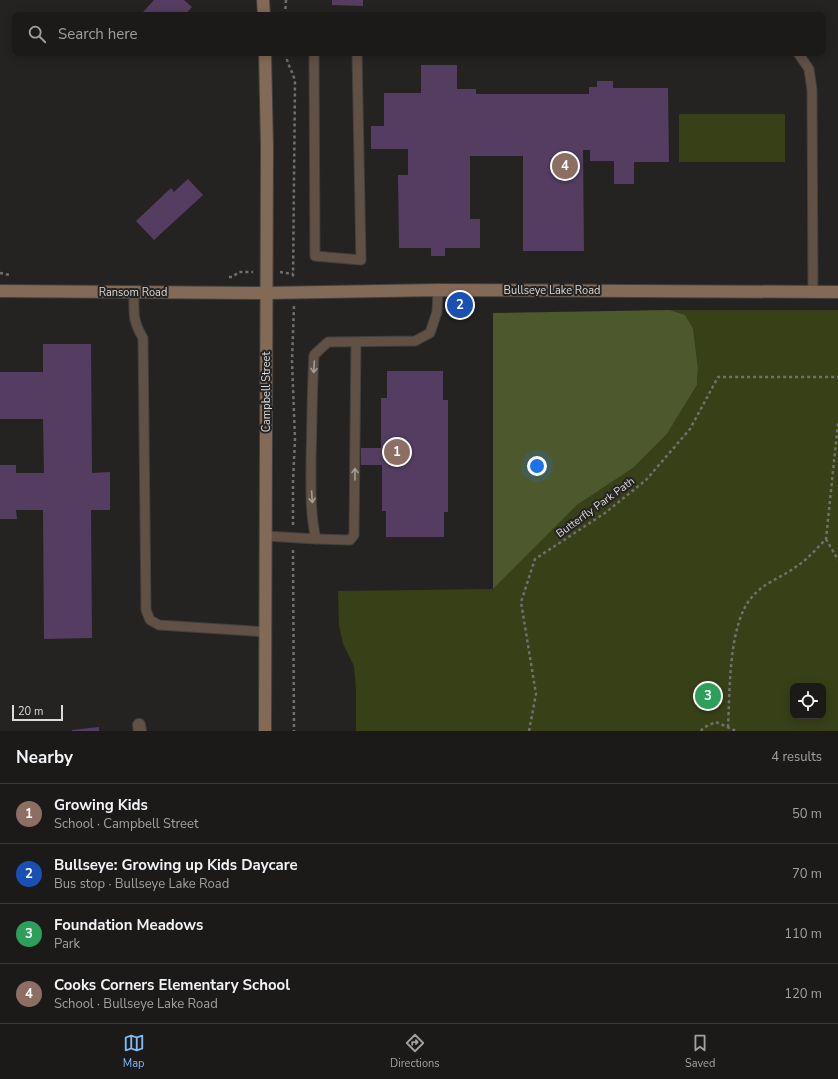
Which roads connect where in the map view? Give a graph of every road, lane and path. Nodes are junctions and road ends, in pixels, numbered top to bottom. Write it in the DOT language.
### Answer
graph roads {
  1 [pos="263,0"];
  2 [pos="286,0"];
  3 [pos="264,12"];
  4 [pos="285,12"];
  5 [pos="265,56"];
  6 [pos="286,56"];
  7 [pos="314,56"];
  8 [pos="356,56"];
  9 [pos="800,56"];
  10 [pos="438,290"];
  11 [pos="0,291"];
  12 [pos="134,292"];
  13 [pos="294,292"];
  14 [pos="813,292"];
  15 [pos="838,292"];
  16 [pos="267,293"];
  17 [pos="353,342"];
  18 [pos="838,378"];
  19 [pos="838,423"];
  20 [pos="266,536"];
  21 [pos="293,538"];
  22 [pos="316,539"];
  23 [pos="826,539"];
  24 [pos="838,560"];
  25 [pos="266,632"];
  26 [pos="728,727"];
  27 [pos="265,731"];
  28 [pos="294,731"];
  29 [pos="529,731"];
  30 [pos="702,731"];
  31 [pos="736,731"];
  1 -- 3 [label="main road"];
  2 -- 4 [label="path"];
  5 -- 16 [label="main road, Campbell Street"];
  6 -- 13 [label="path"];
  7 -- 8 [label="lane"];
  9 -- 14 [label="lane"];
  10 -- 13 [label="main road, Bullseye Lake Road"];
  10 -- 14 [label="main road, Bullseye Lake Road"];
  10 -- 17 [label="lane"];
  11 -- 12 [label="main road, Ransom Road"];
  12 -- 16 [label="main road, Ransom Road"];
  12 -- 25 [label="lane"];
  13 -- 16 [label="main road, Bullseye Lake Road"];
  13 -- 21 [label="path"];
  14 -- 15 [label="main road, Bullseye Lake Road"];
  16 -- 20 [label="main road, Campbell Street"];
  17 -- 22 [label="lane, one-way"];
  22 -- 17 [label="lane, one-way"];
  18 -- 29 [label="path, Butterfly Park Path"];
  19 -- 23 [label="path"];
  20 -- 21 [label="lane"];
  20 -- 25 [label="main road, Campbell Street"];
  21 -- 22 [label="lane"];
  21 -- 28 [label="path"];
  23 -- 24 [label="path"];
  23 -- 26 [label="path"];
  25 -- 27 [label="main road, Campbell Street"];
  26 -- 30 [label="path"];
  26 -- 31 [label="path"];
}
